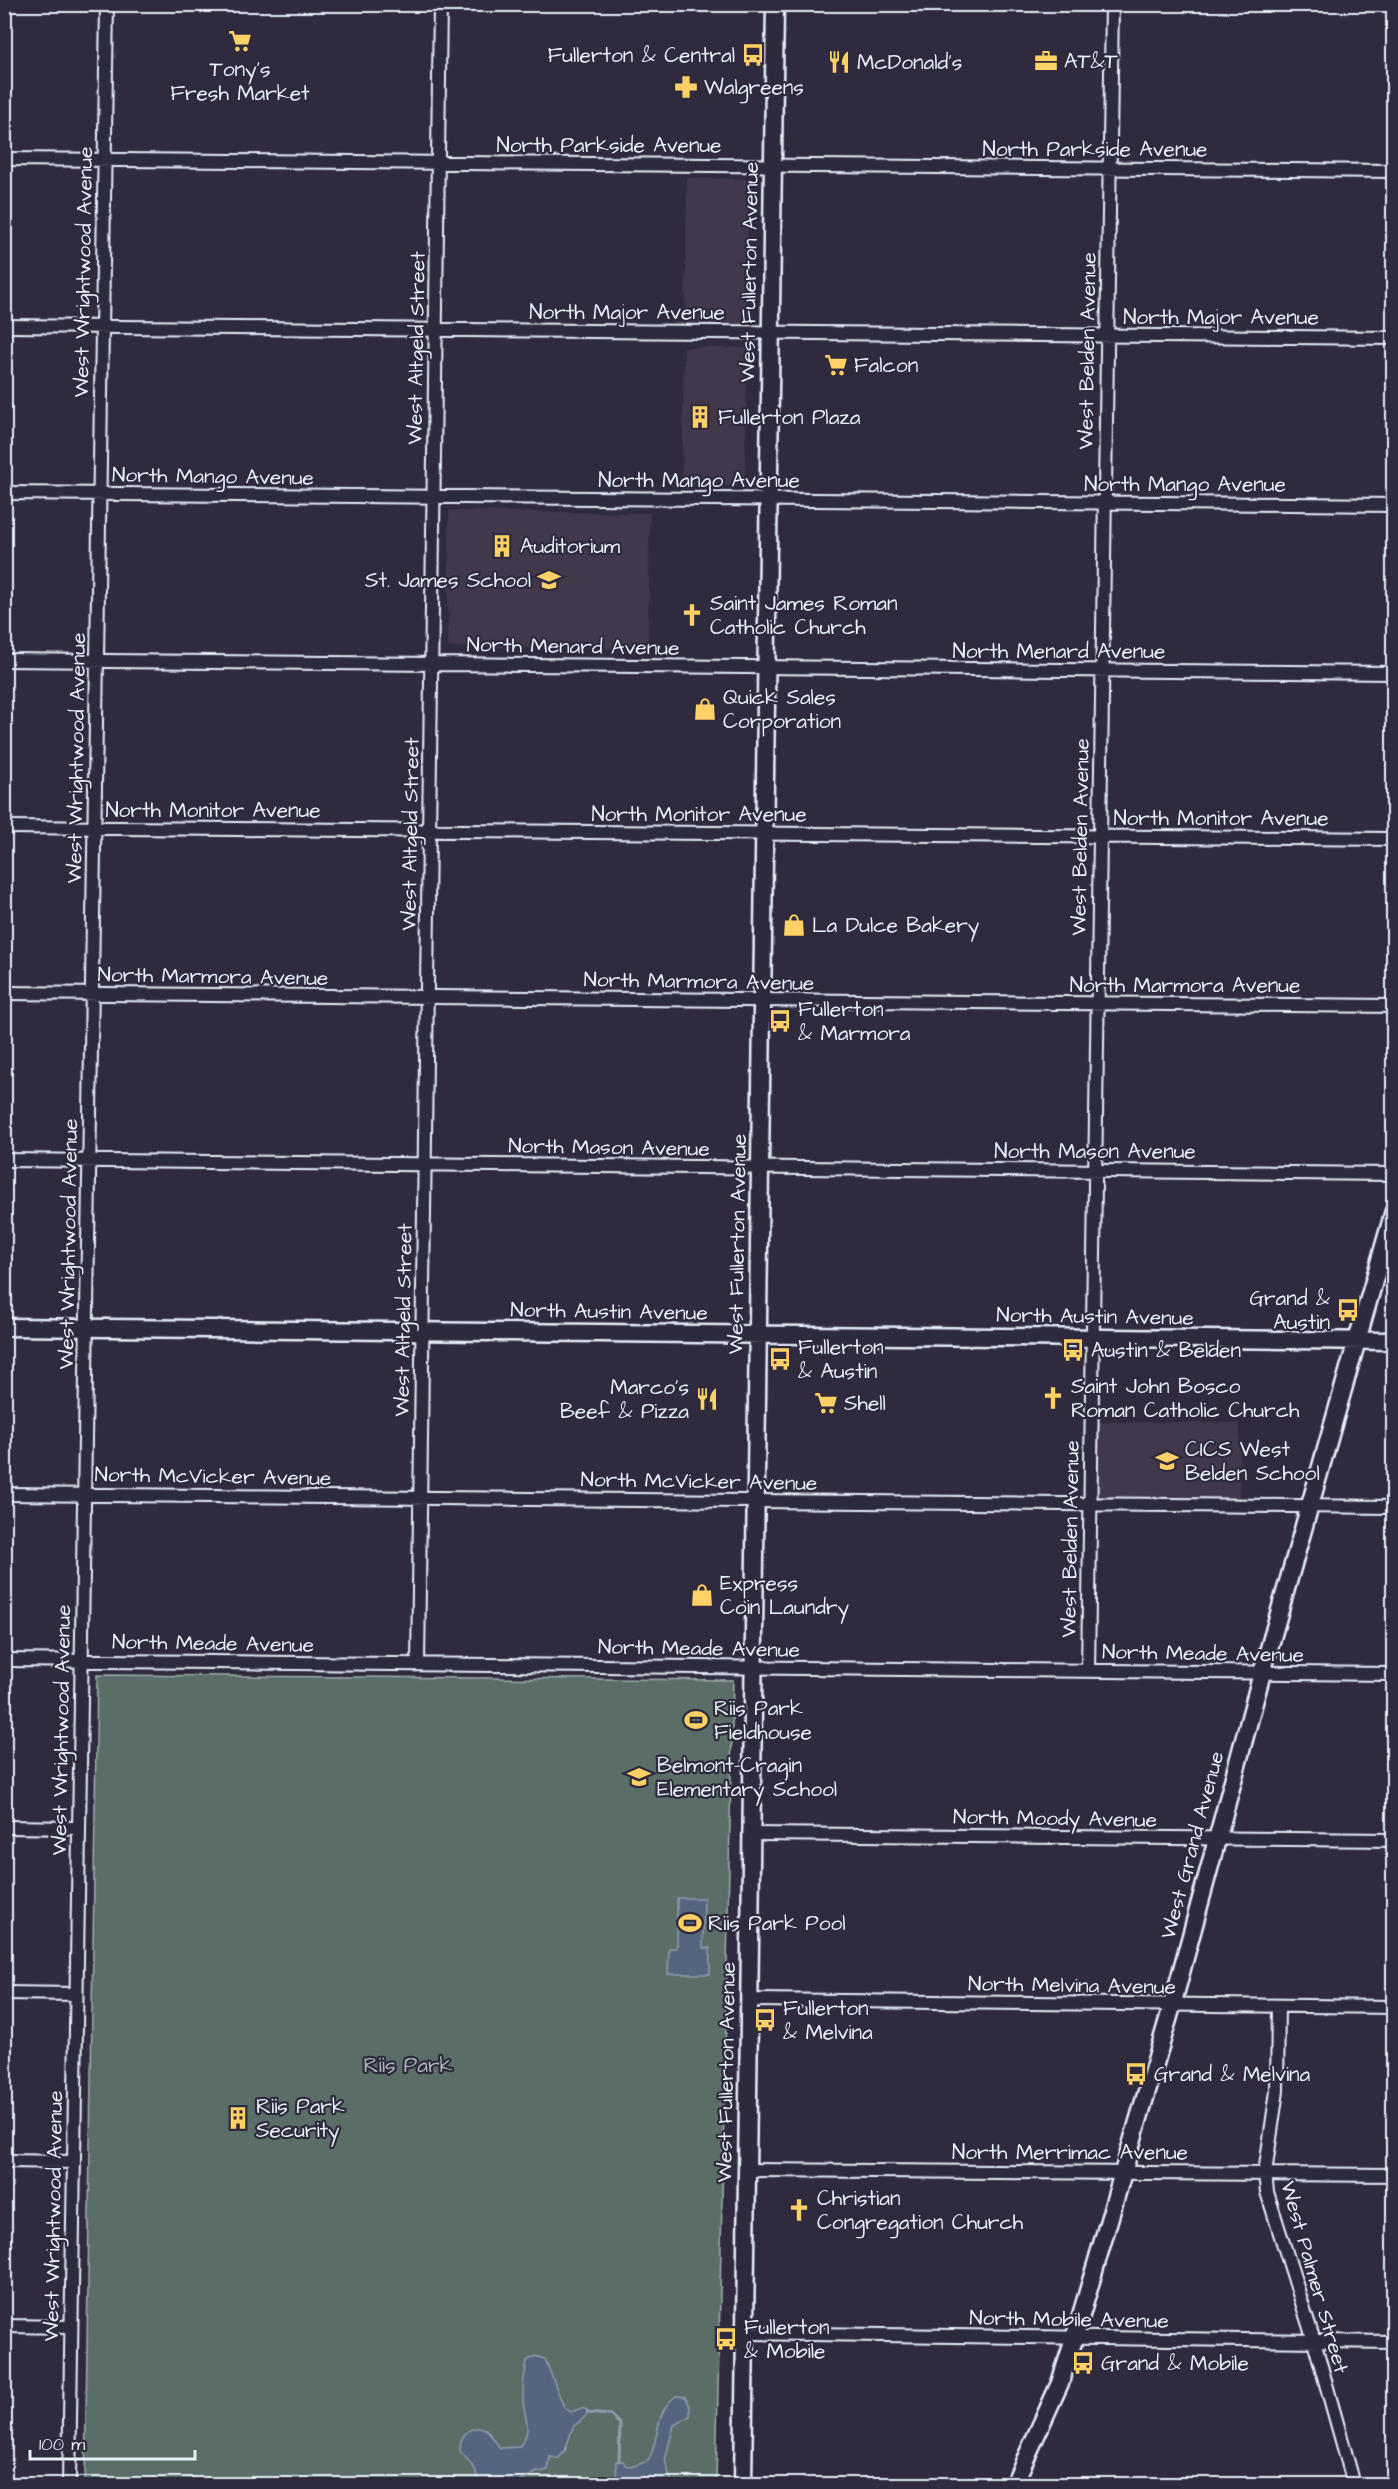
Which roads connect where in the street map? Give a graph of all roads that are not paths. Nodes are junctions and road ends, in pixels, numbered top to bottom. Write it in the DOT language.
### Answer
graph roads {
  1 [pos="107,4"];
  2 [pos="440,4"];
  3 [pos="775,4"];
  4 [pos="1112,4"];
  5 [pos="4,159"];
  6 [pos="105,160"];
  7 [pos="438,163"];
  8 [pos="773,165"];
  9 [pos="1110,168"];
  10 [pos="1394,171"];
  11 [pos="4,326"];
  12 [pos="102,327"];
  13 [pos="436,330"];
  14 [pos="771,333"];
  15 [pos="1107,336"];
  16 [pos="1394,338"];
  17 [pos="4,493"];
  18 [pos="100,494"];
  19 [pos="434,497"];
  20 [pos="769,500"];
  21 [pos="1105,503"];
  22 [pos="1394,505"];
  23 [pos="4,660"];
  24 [pos="97,661"];
  25 [pos="431,664"];
  26 [pos="767,667"];
  27 [pos="1102,670"];
  28 [pos="1394,673"];
  29 [pos="4,827"];
  30 [pos="94,828"];
  31 [pos="429,831"];
  32 [pos="764,834"];
  33 [pos="1100,837"];
  34 [pos="1394,839"];
  35 [pos="4,993"];
  36 [pos="92,994"];
  37 [pos="427,997"];
  38 [pos="762,1001"];
  39 [pos="1097,1003"];
  40 [pos="1394,1006"];
  41 [pos="4,1160"];
  42 [pos="89,1161"];
  43 [pos="425,1164"];
  44 [pos="760,1168"];
  45 [pos="1095,1171"];
  46 [pos="1394,1174"];
  47 [pos="1394,1211"];
  48 [pos="4,1328"];
  49 [pos="87,1328"];
  50 [pos="422,1332"];
  51 [pos="758,1335"];
  52 [pos="1092,1338"];
  53 [pos="1356,1341"];
  54 [pos="1394,1341"];
  55 [pos="4,1494"];
  56 [pos="84,1495"];
  57 [pos="420,1498"];
  58 [pos="756,1501"];
  59 [pos="1090,1504"];
  60 [pos="1311,1506"];
  61 [pos="1394,1507"];
  62 [pos="4,1660"];
  63 [pos="81,1661"];
  64 [pos="418,1664"];
  65 [pos="754,1668"];
  66 [pos="1088,1671"];
  67 [pos="1262,1673"];
  68 [pos="1394,1674"];
  69 [pos="4,1827"];
  70 [pos="79,1828"];
  71 [pos="751,1834"];
  72 [pos="1217,1839"];
  73 [pos="1394,1840"];
  74 [pos="4,1993"];
  75 [pos="76,1994"];
  76 [pos="749,2000"];
  77 [pos="1172,2006"];
  78 [pos="1278,2006"];
  79 [pos="1394,2007"];
  80 [pos="4,2161"];
  81 [pos="74,2162"];
  82 [pos="747,2170"];
  83 [pos="1124,2171"];
  84 [pos="1264,2173"];
  85 [pos="1394,2175"];
  86 [pos="4,2326"];
  87 [pos="71,2327"];
  88 [pos="745,2333"];
  89 [pos="1074,2339"];
  90 [pos="1314,2341"];
  91 [pos="1394,2342"];
  92 [pos="69,2484"];
  93 [pos="743,2484"];
  94 [pos="1014,2484"];
  95 [pos="1354,2484"];
  1 -- 6 [label="street, West Wrightwood Avenue"];
  2 -- 7 [label="street, West Altgeld Street"];
  3 -- 8 [label="main road, West Fullerton Avenue"];
  4 -- 9 [label="street, West Belden Avenue"];
  5 -- 6 [label="street, North Parkside Avenue"];
  6 -- 7 [label="street, North Parkside Avenue"];
  6 -- 12 [label="street, West Wrightwood Avenue"];
  7 -- 8 [label="street, North Parkside Avenue"];
  7 -- 13 [label="street, West Altgeld Street"];
  8 -- 9 [label="street, North Parkside Avenue"];
  8 -- 14 [label="main road, West Fullerton Avenue"];
  9 -- 10 [label="street, North Parkside Avenue"];
  9 -- 15 [label="street, West Belden Avenue"];
  11 -- 12 [label="street, North Major Avenue"];
  12 -- 13 [label="street, North Major Avenue"];
  12 -- 18 [label="street, West Wrightwood Avenue"];
  13 -- 14 [label="street, North Major Avenue"];
  13 -- 19 [label="street, West Altgeld Street"];
  14 -- 15 [label="street, North Major Avenue"];
  14 -- 20 [label="main road, West Fullerton Avenue"];
  15 -- 16 [label="street, North Major Avenue"];
  15 -- 21 [label="street, West Belden Avenue"];
  17 -- 18 [label="street, North Mango Avenue"];
  18 -- 19 [label="street, North Mango Avenue"];
  18 -- 24 [label="street, West Wrightwood Avenue"];
  19 -- 20 [label="street, North Mango Avenue"];
  19 -- 25 [label="street, West Altgeld Street"];
  20 -- 21 [label="street, North Mango Avenue"];
  20 -- 26 [label="main road, West Fullerton Avenue"];
  21 -- 22 [label="street, North Mango Avenue"];
  21 -- 27 [label="street, West Belden Avenue"];
  23 -- 24 [label="street, North Menard Avenue"];
  24 -- 25 [label="street, North Menard Avenue"];
  24 -- 30 [label="street, West Wrightwood Avenue"];
  25 -- 26 [label="street, North Menard Avenue"];
  25 -- 31 [label="street, West Altgeld Street"];
  26 -- 27 [label="street, North Menard Avenue"];
  26 -- 32 [label="main road, West Fullerton Avenue"];
  27 -- 28 [label="street, North Menard Avenue"];
  27 -- 33 [label="street, West Belden Avenue"];
  29 -- 30 [label="street, North Monitor Avenue"];
  30 -- 31 [label="street, North Monitor Avenue"];
  30 -- 36 [label="street, West Wrightwood Avenue"];
  31 -- 32 [label="street, North Monitor Avenue"];
  31 -- 37 [label="street, West Altgeld Street"];
  32 -- 33 [label="street, North Monitor Avenue"];
  32 -- 38 [label="main road, West Fullerton Avenue"];
  33 -- 34 [label="street, North Monitor Avenue"];
  33 -- 39 [label="street, West Belden Avenue"];
  35 -- 36 [label="street, North Marmora Avenue"];
  36 -- 37 [label="street, North Marmora Avenue"];
  36 -- 42 [label="street, West Wrightwood Avenue"];
  37 -- 38 [label="street, North Marmora Avenue"];
  37 -- 43 [label="street, West Altgeld Street"];
  38 -- 39 [label="street, North Marmora Avenue"];
  38 -- 44 [label="main road, West Fullerton Avenue"];
  39 -- 40 [label="street, North Marmora Avenue"];
  39 -- 45 [label="street, West Belden Avenue"];
  41 -- 42 [label="street, North Mason Avenue"];
  42 -- 43 [label="street, North Mason Avenue"];
  42 -- 49 [label="street, West Wrightwood Avenue"];
  43 -- 44 [label="street, North Mason Avenue"];
  43 -- 50 [label="street, West Altgeld Street"];
  44 -- 45 [label="street, North Mason Avenue"];
  44 -- 51 [label="main road, West Fullerton Avenue"];
  45 -- 46 [label="street, North Mason Avenue"];
  45 -- 52 [label="street, West Belden Avenue"];
  47 -- 53 [label="main road, West Grand Avenue"];
  48 -- 49 [label="main road, North Austin Avenue"];
  49 -- 50 [label="main road, North Austin Avenue"];
  49 -- 56 [label="street, West Wrightwood Avenue"];
  50 -- 51 [label="main road, North Austin Avenue"];
  50 -- 57 [label="street, West Altgeld Street"];
  51 -- 52 [label="main road, North Austin Avenue"];
  51 -- 58 [label="main road, West Fullerton Avenue"];
  52 -- 53 [label="main road, North Austin Avenue"];
  52 -- 59 [label="street, West Belden Avenue"];
  53 -- 54 [label="main road, North Austin Avenue"];
  53 -- 60 [label="main road, West Grand Avenue"];
  55 -- 56 [label="street, North McVicker Avenue"];
  56 -- 57 [label="street, North McVicker Avenue"];
  56 -- 63 [label="street, West Wrightwood Avenue"];
  57 -- 58 [label="street, North McVicker Avenue"];
  57 -- 64 [label="street, West Altgeld Street"];
  58 -- 59 [label="street, North McVicker Avenue"];
  58 -- 65 [label="main road, West Fullerton Avenue"];
  59 -- 60 [label="street, North McVicker Avenue"];
  59 -- 66 [label="street, West Belden Avenue"];
  60 -- 61 [label="street, North McVicker Avenue"];
  60 -- 67 [label="main road, West Grand Avenue"];
  62 -- 63 [label="street, North Meade Avenue"];
  63 -- 64 [label="street, North Meade Avenue"];
  63 -- 70 [label="street, West Wrightwood Avenue"];
  64 -- 65 [label="street, North Meade Avenue"];
  65 -- 66 [label="street, North Meade Avenue"];
  65 -- 71 [label="main road, West Fullerton Avenue"];
  66 -- 67 [label="street, North Meade Avenue"];
  67 -- 68 [label="street, North Meade Avenue"];
  67 -- 72 [label="main road, West Grand Avenue"];
  69 -- 70 [label="street"];
  70 -- 75 [label="street, West Wrightwood Avenue"];
  71 -- 72 [label="street, North Moody Avenue"];
  71 -- 76 [label="main road, West Fullerton Avenue"];
  72 -- 73 [label="street, North Moody Avenue"];
  72 -- 77 [label="main road, West Grand Avenue"];
  74 -- 75 [label="street"];
  75 -- 81 [label="street, West Wrightwood Avenue"];
  76 -- 77 [label="street, North Melvina Avenue"];
  76 -- 82 [label="main road, West Fullerton Avenue"];
  77 -- 78 [label="street, North Melvina Avenue"];
  77 -- 83 [label="main road, West Grand Avenue"];
  78 -- 79 [label="street, North Melvina Avenue"];
  78 -- 84 [label="street, West Palmer Street"];
  80 -- 81 [label="street"];
  81 -- 87 [label="street, West Wrightwood Avenue"];
  82 -- 83 [label="street, North Merrimac Avenue"];
  82 -- 88 [label="main road, West Fullerton Avenue"];
  83 -- 84 [label="street, North Merrimac Avenue"];
  83 -- 89 [label="main road, West Grand Avenue"];
  84 -- 85 [label="street, North Merrimac Avenue"];
  84 -- 90 [label="street, West Palmer Street"];
  86 -- 87 [label="street"];
  87 -- 92 [label="street, West Wrightwood Avenue"];
  88 -- 89 [label="street, North Mobile Avenue"];
  88 -- 93 [label="main road, West Fullerton Avenue"];
  89 -- 90 [label="street, North Mobile Avenue"];
  89 -- 94 [label="main road, West Grand Avenue"];
  90 -- 91 [label="street, North Mobile Avenue"];
  90 -- 95 [label="street, West Palmer Street"];
}
